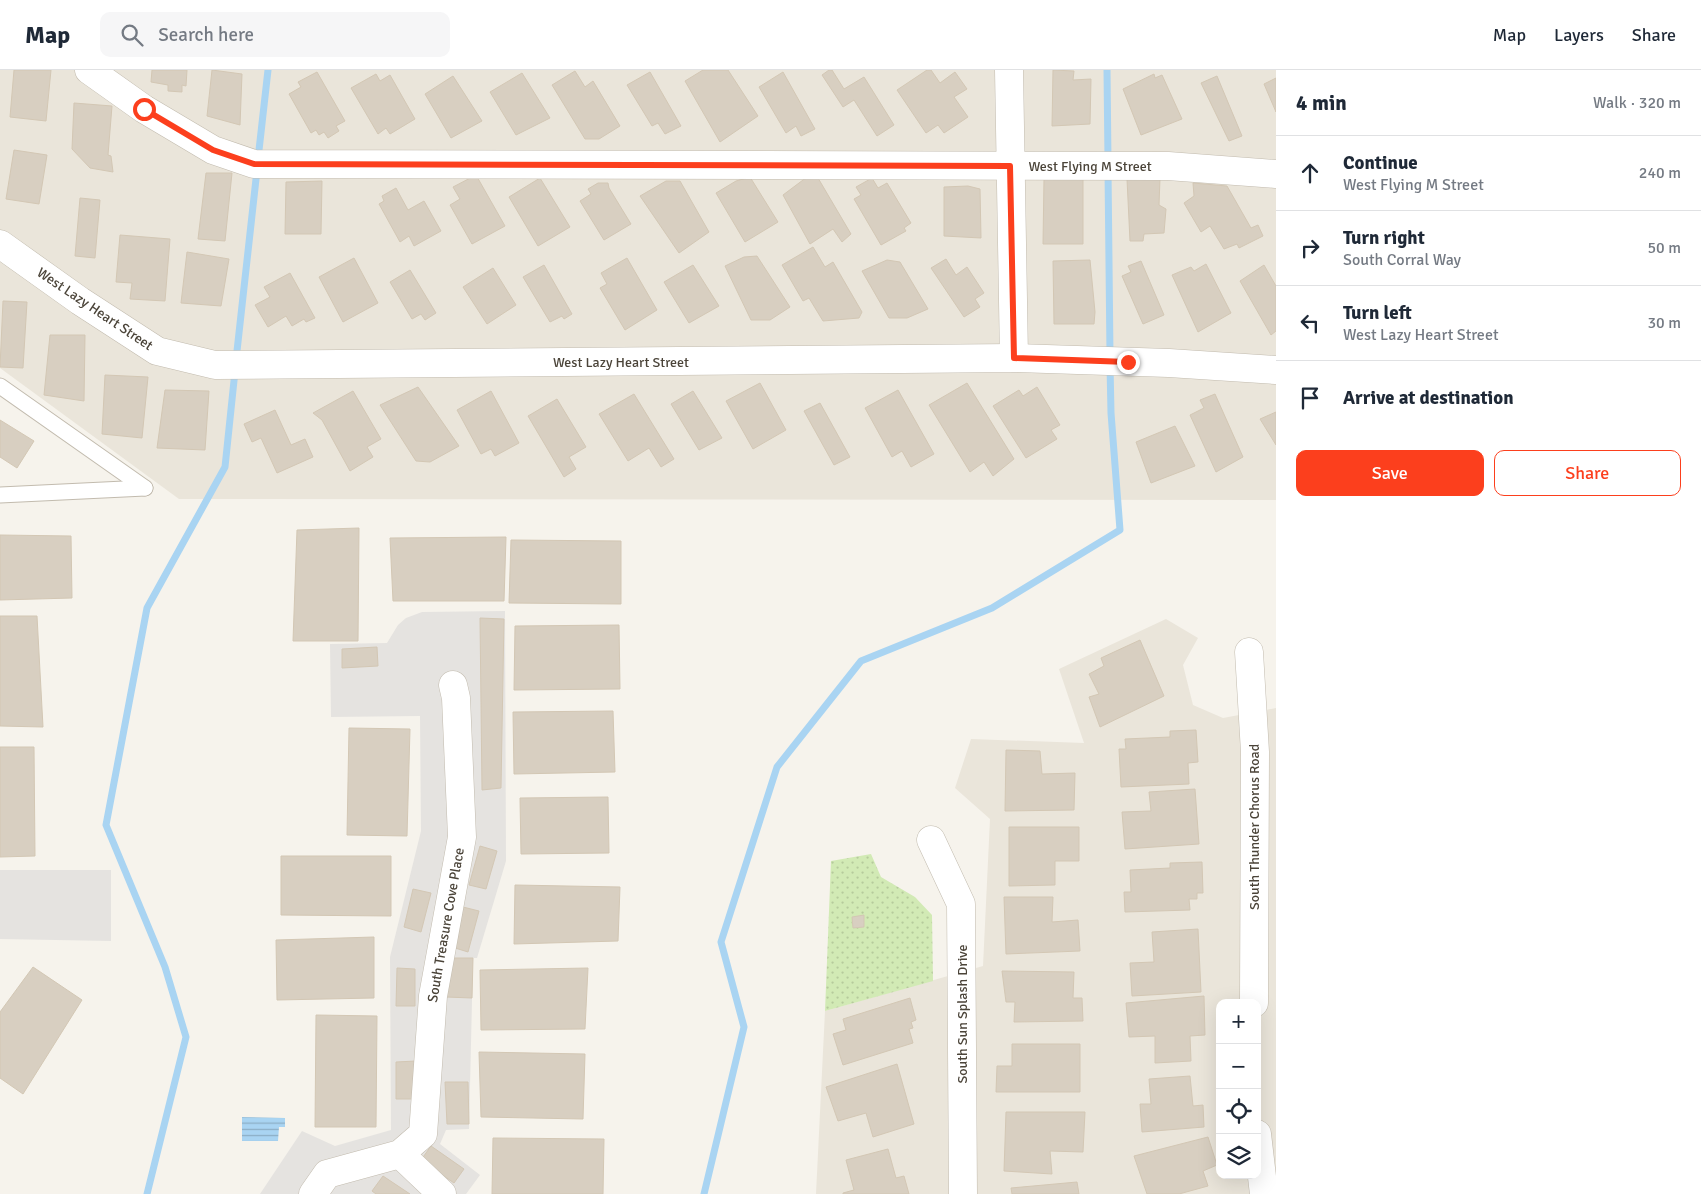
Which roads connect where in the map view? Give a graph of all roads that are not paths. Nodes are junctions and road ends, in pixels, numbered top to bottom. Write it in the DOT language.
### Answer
graph roads {
  1 [pos="90,70"];
  2 [pos="1009,70"];
  3 [pos="1010,166"];
  4 [pos="1276,174"];
  5 [pos="0,244"];
  6 [pos="1014,358"];
  7 [pos="1276,370"];
  8 [pos="0,386"];
  9 [pos="0,495"];
  10 [pos="1249,652"];
  11 [pos="453,685"];
  12 [pos="931,840"];
  13 [pos="1254,999"];
  14 [pos="400,1154"];
  15 [pos="1261,1168"];
  16 [pos="313,1194"];
  17 [pos="442,1194"];
  18 [pos="963,1194"];
  19 [pos="1264,1194"];
  1 -- 3 [label="street, West Flying M Street"];
  2 -- 3 [label="street"];
  3 -- 4 [label="street, West Flying M Street"];
  3 -- 6 [label="street"];
  5 -- 6 [label="street, West Lazy Heart Street"];
  6 -- 7 [label="street, West Lazy Heart Street"];
  8 -- 9 [label="lane"];
  10 -- 13 [label="street, South Thunder Chorus Road"];
  11 -- 14 [label="street, South Treasure Cove Place"];
  12 -- 18 [label="street, South Sun Splash Drive"];
  14 -- 16 [label="street, South Treasure Cove Place"];
  14 -- 17 [label="street"];
  15 -- 19 [label="street"];
}
